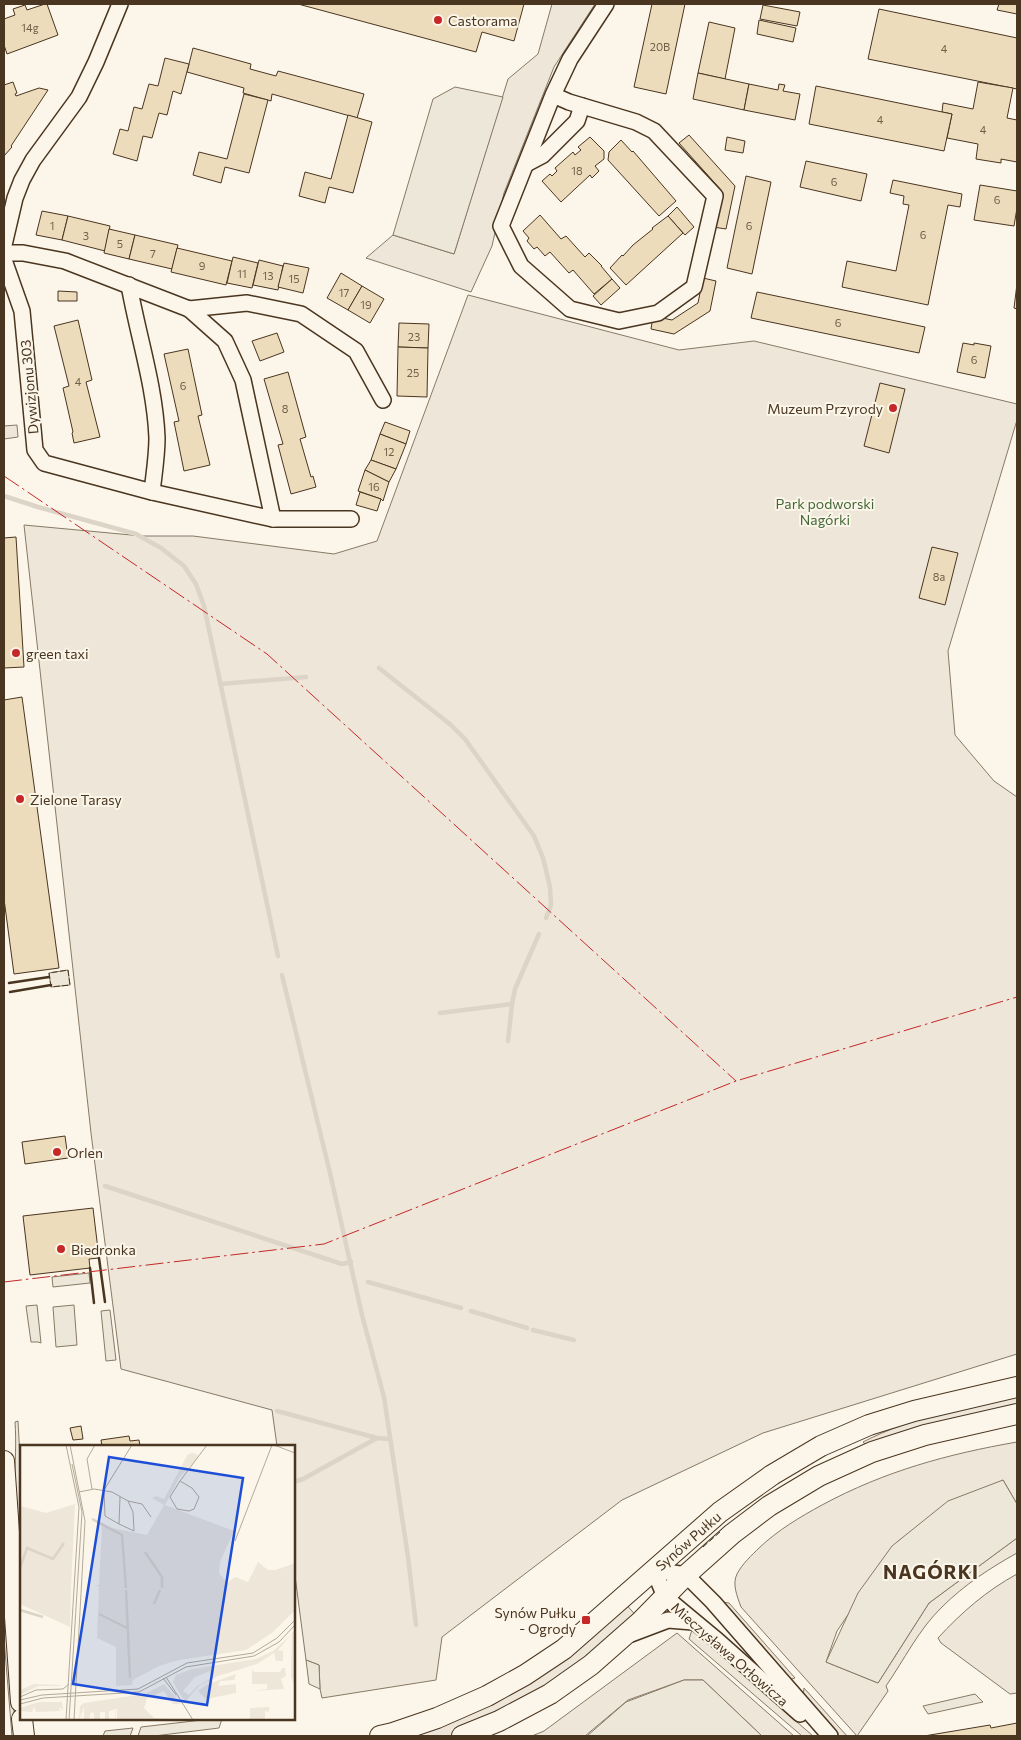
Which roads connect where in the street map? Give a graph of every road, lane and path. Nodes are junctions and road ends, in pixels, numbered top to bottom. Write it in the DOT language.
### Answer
graph roads {
  1 [pos="120,4"];
  2 [pos="606,4"];
  3 [pos="553,96"];
  4 [pos="582,106"];
  5 [pos="526,164"];
  6 [pos="4,245"];
  7 [pos="4,253"];
  8 [pos="4,260"];
  9 [pos="129,285"];
  10 [pos="189,309"];
  11 [pos="383,400"];
  12 [pos="152,492"];
  13 [pos="351,518"];
  14 [pos="273,520"];
  15 [pos="1017,1387"];
  16 [pos="1017,1414"];
  17 [pos="4,1461"];
  18 [pos="654,1570"];
  19 [pos="686,1575"];
  20 [pos="664,1597"];
  21 [pos="693,1622"];
  22 [pos="623,1637"];
  23 [pos="20,1688"];
  24 [pos="22,1720"];
  25 [pos="24,1736"];
  26 [pos="380,1736"];
  27 [pos="462,1736"];
  28 [pos="825,1736"];
  29 [pos="830,1736"];
  1 -- 6 [label="street"];
  2 -- 3 [label="street"];
  3 -- 4 [label="street"];
  3 -- 5 [label="street"];
  4 -- 5 [label="street"];
  4 -- 5 [label="street"];
  7 -- 9 [label="street"];
  8 -- 12 [label="street, Dywizjonu 303"];
  9 -- 10 [label="street"];
  9 -- 12 [label="street"];
  10 -- 11 [label="street"];
  10 -- 14 [label="street"];
  12 -- 14 [label="street, Dywizjonu 303"];
  13 -- 14 [label="street, Dywizjonu 303"];
  15 -- 18 [label="main road, Synów Pułku"];
  16 -- 19 [label="main road, Synów Pułku"];
  17 -- 23 [label="main road"];
  18 -- 19 [label="street"];
  18 -- 20 [label="street, Mieczysława Orłowicza"];
  18 -- 26 [label="main road, Synów Pułku"];
  19 -- 20 [label="main road, Synów Pułku"];
  19 -- 29 [label="street, Mieczysława Orłowicza"];
  20 -- 21 [label="street, Mieczysława Orłowicza"];
  20 -- 22 [label="main road, Synów Pułku"];
  21 -- 22 [label="street"];
  21 -- 28 [label="street, Mieczysława Orłowicza"];
  22 -- 27 [label="main road, Synów Pułku"];
  24 -- 25 [label="main road"];
}
